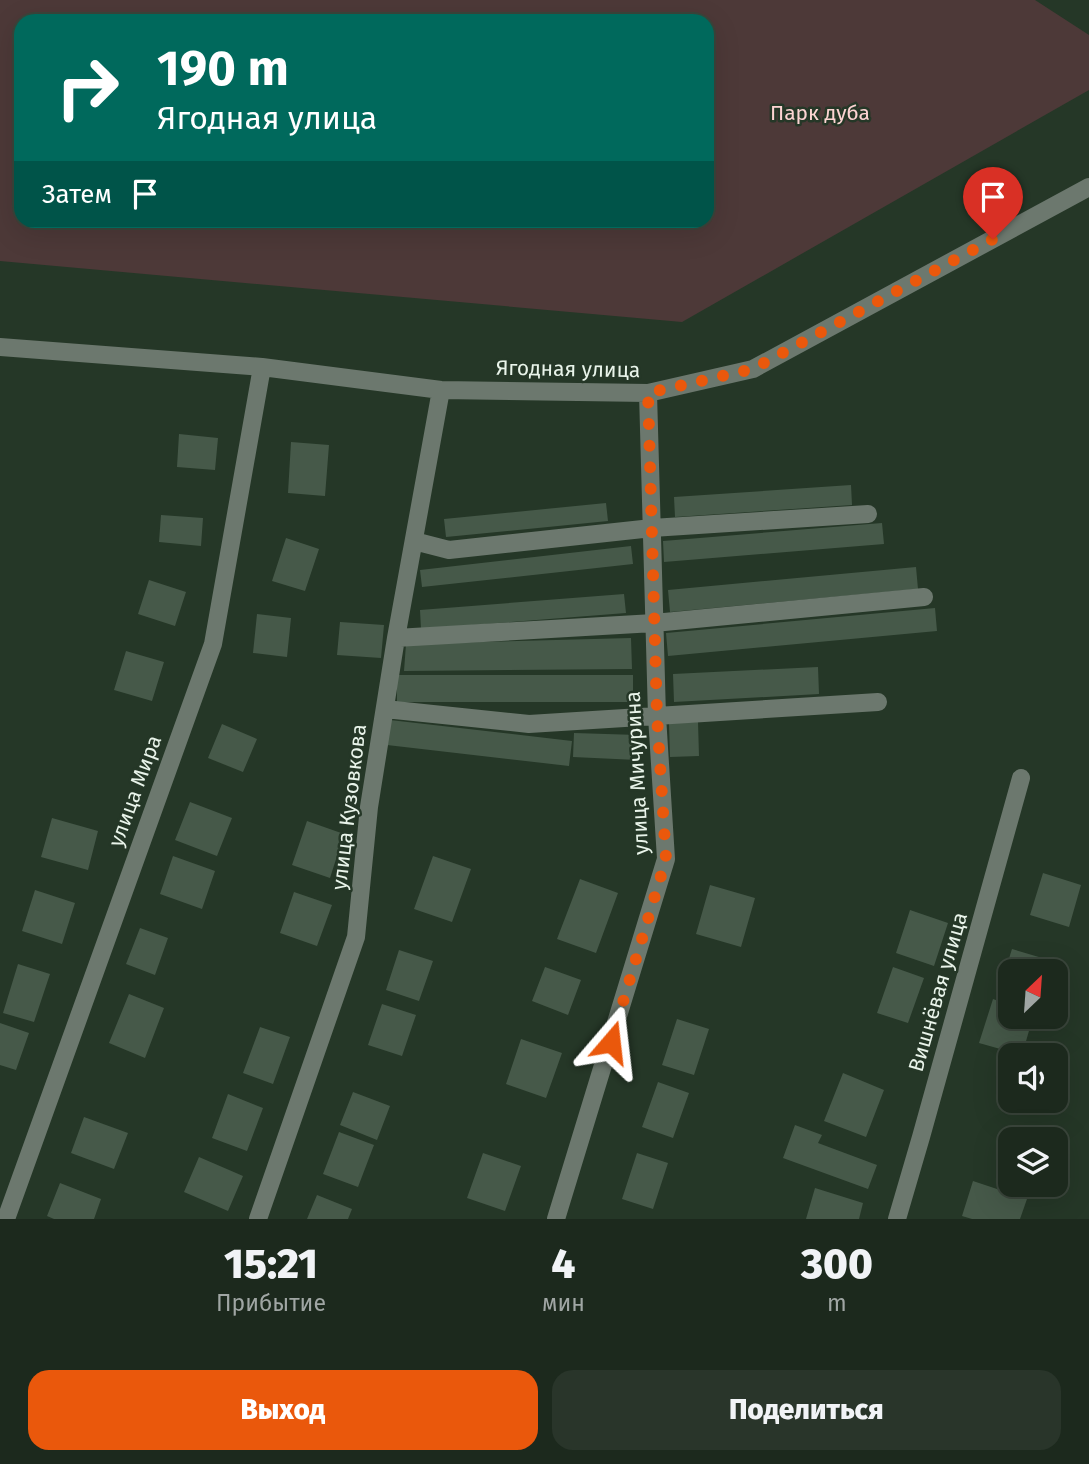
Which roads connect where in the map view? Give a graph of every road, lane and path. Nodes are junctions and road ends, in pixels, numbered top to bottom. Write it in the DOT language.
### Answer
graph roads {
  1 [pos="1089,187"];
  2 [pos="0,347"];
  3 [pos="262,367"];
  4 [pos="441,390"];
  5 [pos="648,393"];
  6 [pos="868,514"];
  7 [pos="652,528"];
  8 [pos="414,541"];
  9 [pos="924,597"];
  10 [pos="654,623"];
  11 [pos="396,638"];
  12 [pos="878,702"];
  13 [pos="385,709"];
  14 [pos="657,716"];
  15 [pos="1021,778"];
  16 [pos="6,1219"];
  17 [pos="258,1219"];
  18 [pos="556,1219"];
  19 [pos="897,1219"];
  1 -- 5 [label="street, Ягодная улица"];
  2 -- 3 [label="street, Ягодная улица"];
  3 -- 4 [label="street, Ягодная улица"];
  3 -- 16 [label="street, улица Мира"];
  4 -- 5 [label="street, Ягодная улица"];
  4 -- 8 [label="street, улица Кузовкова"];
  5 -- 7 [label="street, улица Мичурина"];
  6 -- 7 [label="street"];
  7 -- 8 [label="street"];
  7 -- 10 [label="street, улица Мичурина"];
  8 -- 11 [label="street, улица Кузовкова"];
  9 -- 10 [label="street"];
  10 -- 11 [label="street"];
  10 -- 14 [label="street, улица Мичурина"];
  11 -- 13 [label="street, улица Кузовкова"];
  12 -- 14 [label="street"];
  13 -- 14 [label="street"];
  13 -- 17 [label="street, улица Кузовкова"];
  14 -- 18 [label="street, улица Мичурина"];
  15 -- 19 [label="street, Вишнёвая улица"];
}
